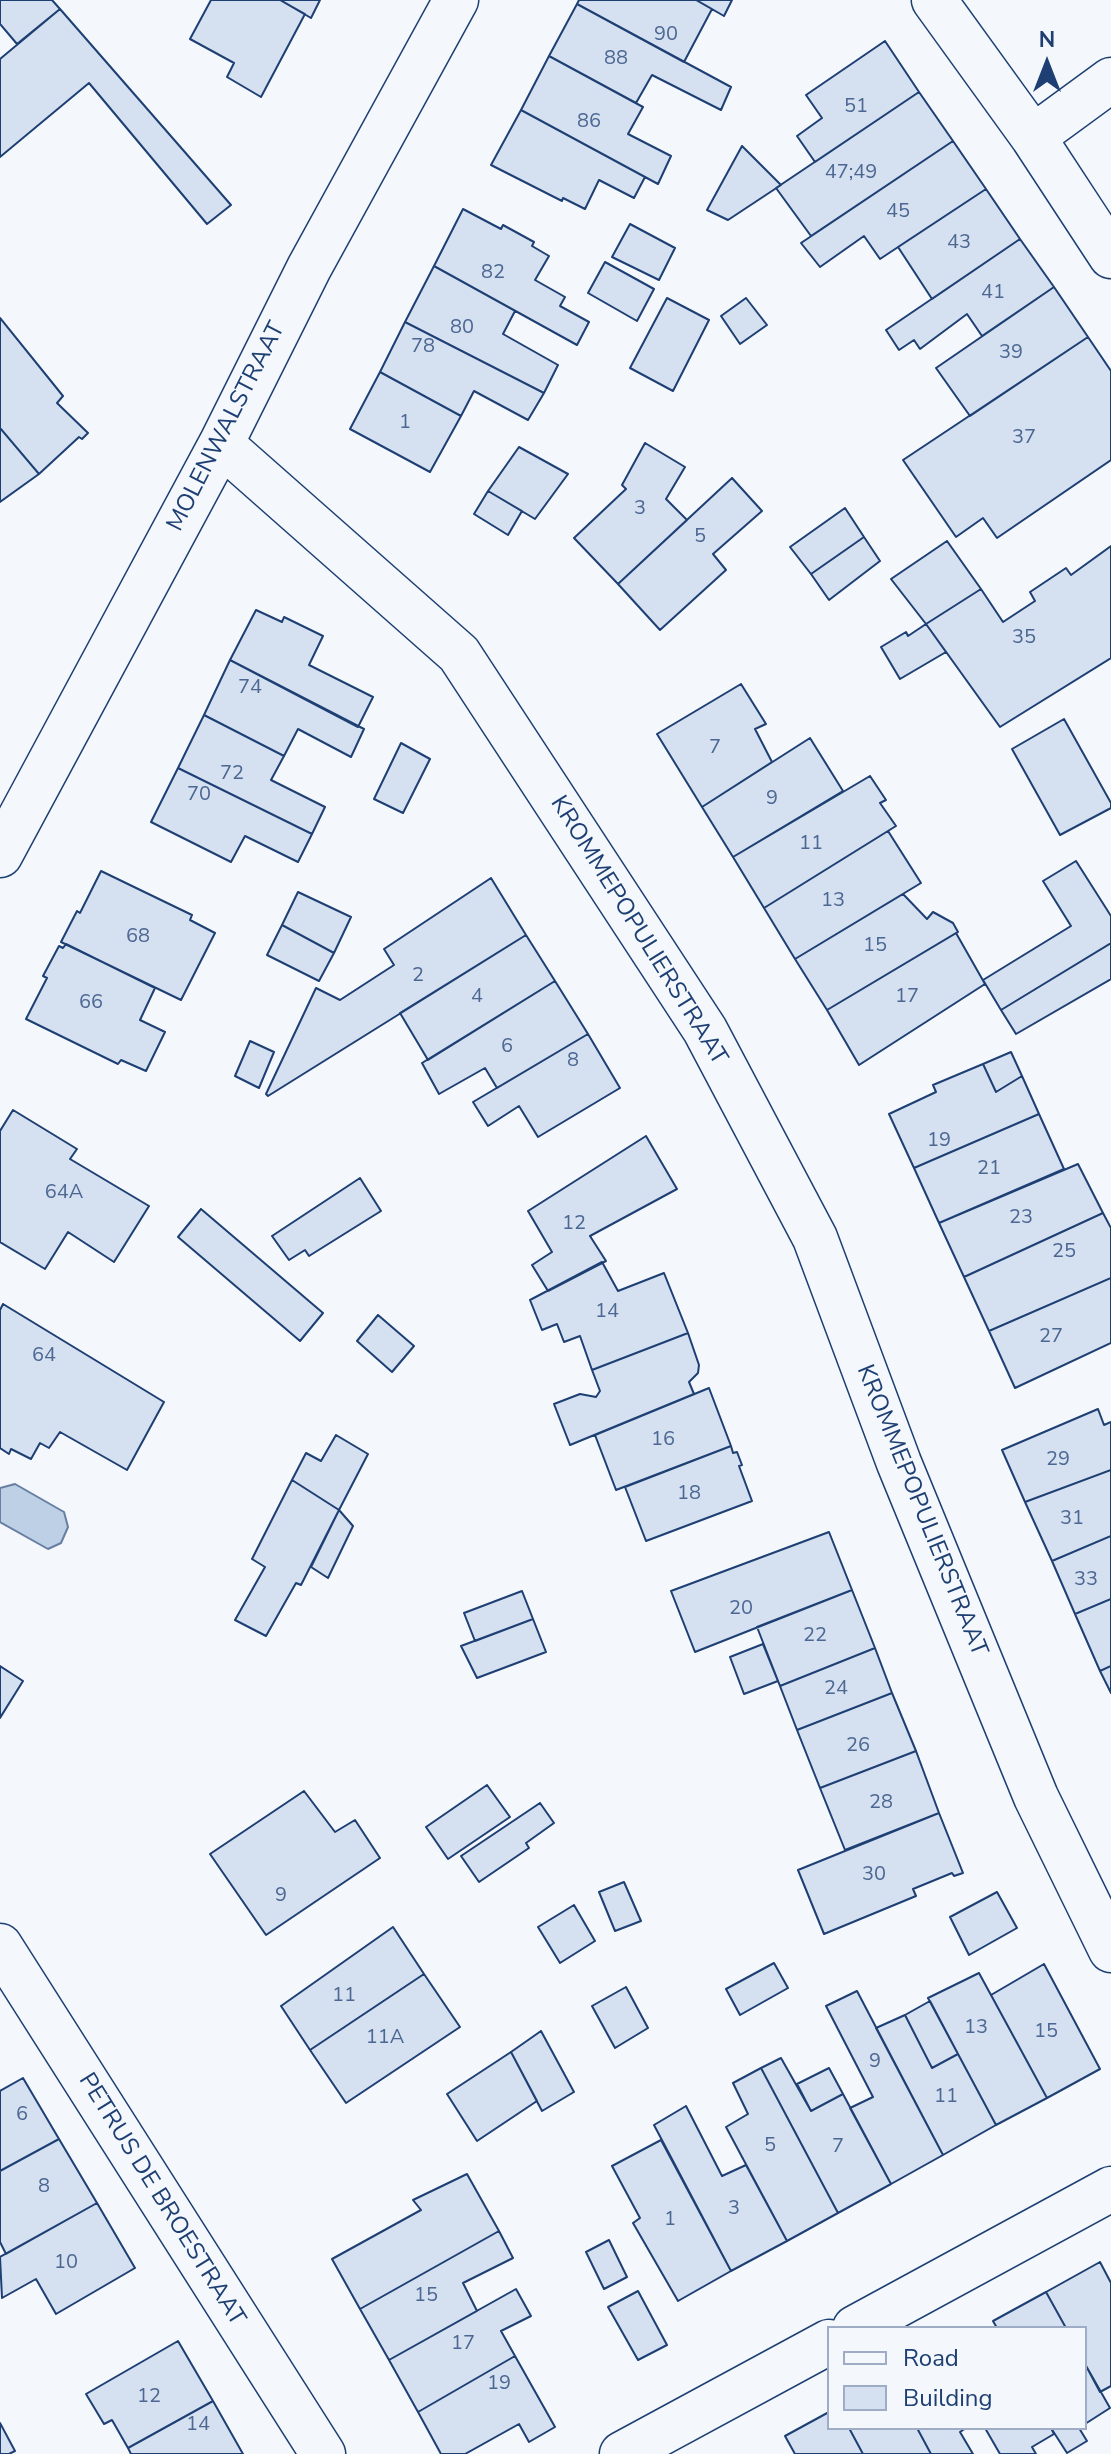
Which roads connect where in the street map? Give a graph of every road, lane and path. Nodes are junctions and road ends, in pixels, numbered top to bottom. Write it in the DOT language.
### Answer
graph roads {
  1 [pos="456,0"];
  2 [pos="934,0"];
  3 [pos="1111,80"];
  4 [pos="1033,137"];
  5 [pos="1111,256"];
  6 [pos="221,444"];
  7 [pos="0,855"];
  8 [pos="0,1946"];
  9 [pos="1111,1950"];
  10 [pos="1111,2189"];
  11 [pos="859,2326"];
  12 [pos="827,2343"];
  13 [pos="323,2454"];
  14 [pos="622,2454"];
  1 -- 6 [label="street, MOLENWALSTRAAT"];
  2 -- 4 [label="street"];
  3 -- 4 [label="street"];
  4 -- 5 [label="street"];
  6 -- 7 [label="street, MOLENWALSTRAAT"];
  6 -- 9 [label="street, KROMMEPOPULIERSTRAAT"];
  8 -- 13 [label="street, PETRUS DE BROESTRAAT"];
  10 -- 11 [label="street"];
  12 -- 14 [label="street"];
}
